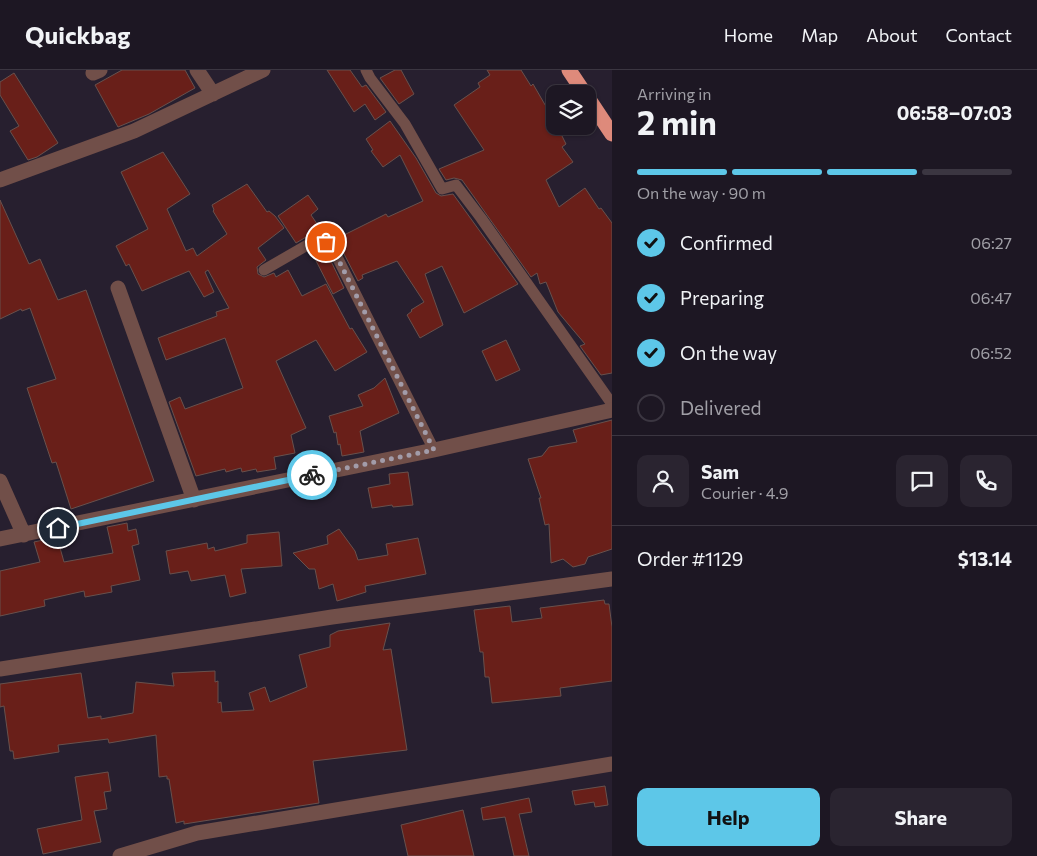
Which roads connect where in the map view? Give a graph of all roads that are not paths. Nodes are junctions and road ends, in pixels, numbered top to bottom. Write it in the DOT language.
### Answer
graph roads {
  1 [pos="197,70"];
  2 [pos="263,70"];
  3 [pos="366,70"];
  4 [pos="574,72"];
  5 [pos="580,85"];
  6 [pos="213,94"];
  7 [pos="596,110"];
  8 [pos="611,132"];
  9 [pos="0,180"];
  10 [pos="264,270"];
  11 [pos="118,288"];
  12 [pos="612,404"];
  13 [pos="612,410"];
  14 [pos="434,450"];
  15 [pos="0,481"];
  16 [pos="194,500"];
  17 [pos="24,534"];
  18 [pos="0,539"];
  19 [pos="612,579"];
  20 [pos="0,669"];
  21 [pos="612,764"];
  22 [pos="136,854"];
  23 [pos="120,856"];
  1 -- 6 [label="street"];
  2 -- 6 [label="street"];
  3 -- 12 [label="lane"];
  4 -- 5 [label="highway"];
  6 -- 9 [label="street"];
  7 -- 8 [label="highway"];
  10 -- 14 [label="lane"];
  11 -- 16 [label="street"];
  13 -- 14 [label="street"];
  14 -- 16 [label="street"];
  15 -- 17 [label="street"];
  16 -- 17 [label="street"];
  17 -- 18 [label="street"];
  19 -- 20 [label="street"];
  21 -- 22 [label="street"];
  22 -- 23 [label="street"];
}
